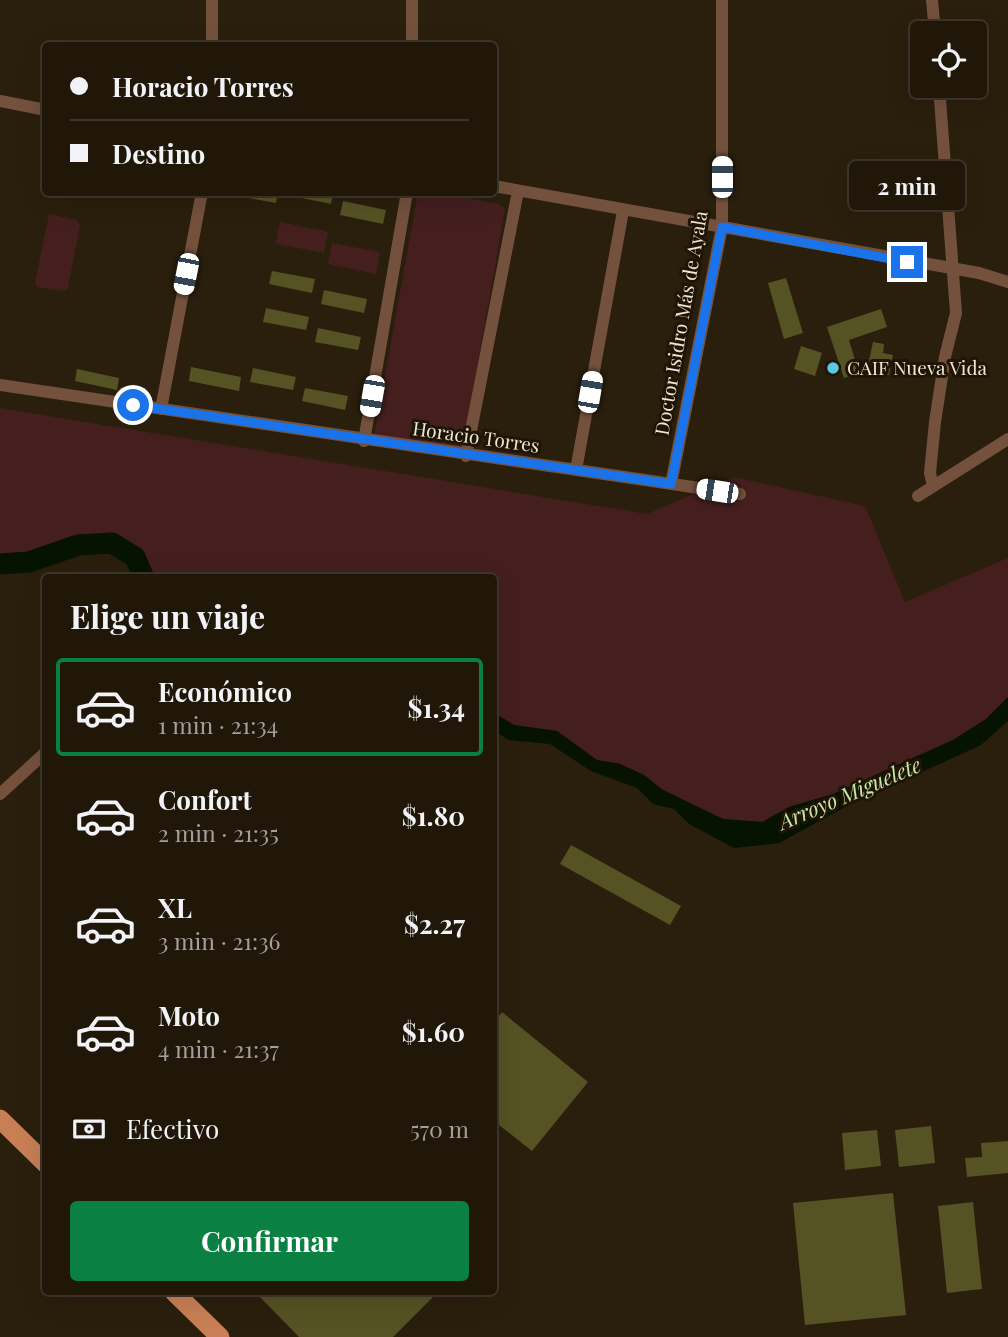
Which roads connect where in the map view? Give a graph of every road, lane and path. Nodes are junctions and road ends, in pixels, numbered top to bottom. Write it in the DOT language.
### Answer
graph roads {
  1 [pos="212,0"];
  2 [pos="412,0"];
  3 [pos="722,0"];
  4 [pos="932,0"];
  5 [pos="934,21"];
  6 [pos="212,42"];
  7 [pos="412,42"];
  8 [pos="940,98"];
  9 [pos="0,101"];
  10 [pos="42,109"];
  11 [pos="497,187"];
  12 [pos="518,191"];
  13 [pos="201,196"];
  14 [pos="406,196"];
  15 [pos="623,211"];
  16 [pos="722,227"];
  17 [pos="952,268"];
  18 [pos="1008,282"];
  19 [pos="0,385"];
  20 [pos="161,410"];
  21 [pos="1008,439"];
  22 [pos="364,441"];
  23 [pos="466,456"];
  24 [pos="576,470"];
  25 [pos="671,484"];
  26 [pos="933,486"];
  27 [pos="740,494"];
  28 [pos="918,496"];
  29 [pos="42,756"];
  30 [pos="0,794"];
  31 [pos="0,1119"];
  32 [pos="42,1160"];
  33 [pos="177,1295"];
  34 [pos="220,1337"];
  1 -- 6 [label="street"];
  2 -- 7 [label="street"];
  3 -- 16 [label="street, Doctor Isidro Más de Ayala"];
  4 -- 5 [label="street"];
  8 -- 17 [label="street"];
  9 -- 10 [label="street"];
  11 -- 12 [label="street"];
  12 -- 15 [label="street"];
  12 -- 23 [label="street"];
  13 -- 20 [label="street"];
  14 -- 22 [label="street"];
  15 -- 16 [label="street"];
  15 -- 24 [label="street"];
  16 -- 17 [label="street"];
  16 -- 25 [label="street, Doctor Isidro Más de Ayala"];
  17 -- 18 [label="street"];
  17 -- 26 [label="street"];
  19 -- 20 [label="street, Horacio Torres"];
  20 -- 22 [label="street, Horacio Torres"];
  21 -- 26 [label="street"];
  22 -- 23 [label="street, Horacio Torres"];
  23 -- 24 [label="street, Horacio Torres"];
  24 -- 25 [label="street, Horacio Torres"];
  25 -- 27 [label="street, Horacio Torres"];
  26 -- 28 [label="street"];
  29 -- 30 [label="street"];
  31 -- 32 [label="main road"];
  33 -- 34 [label="main road"];
}
